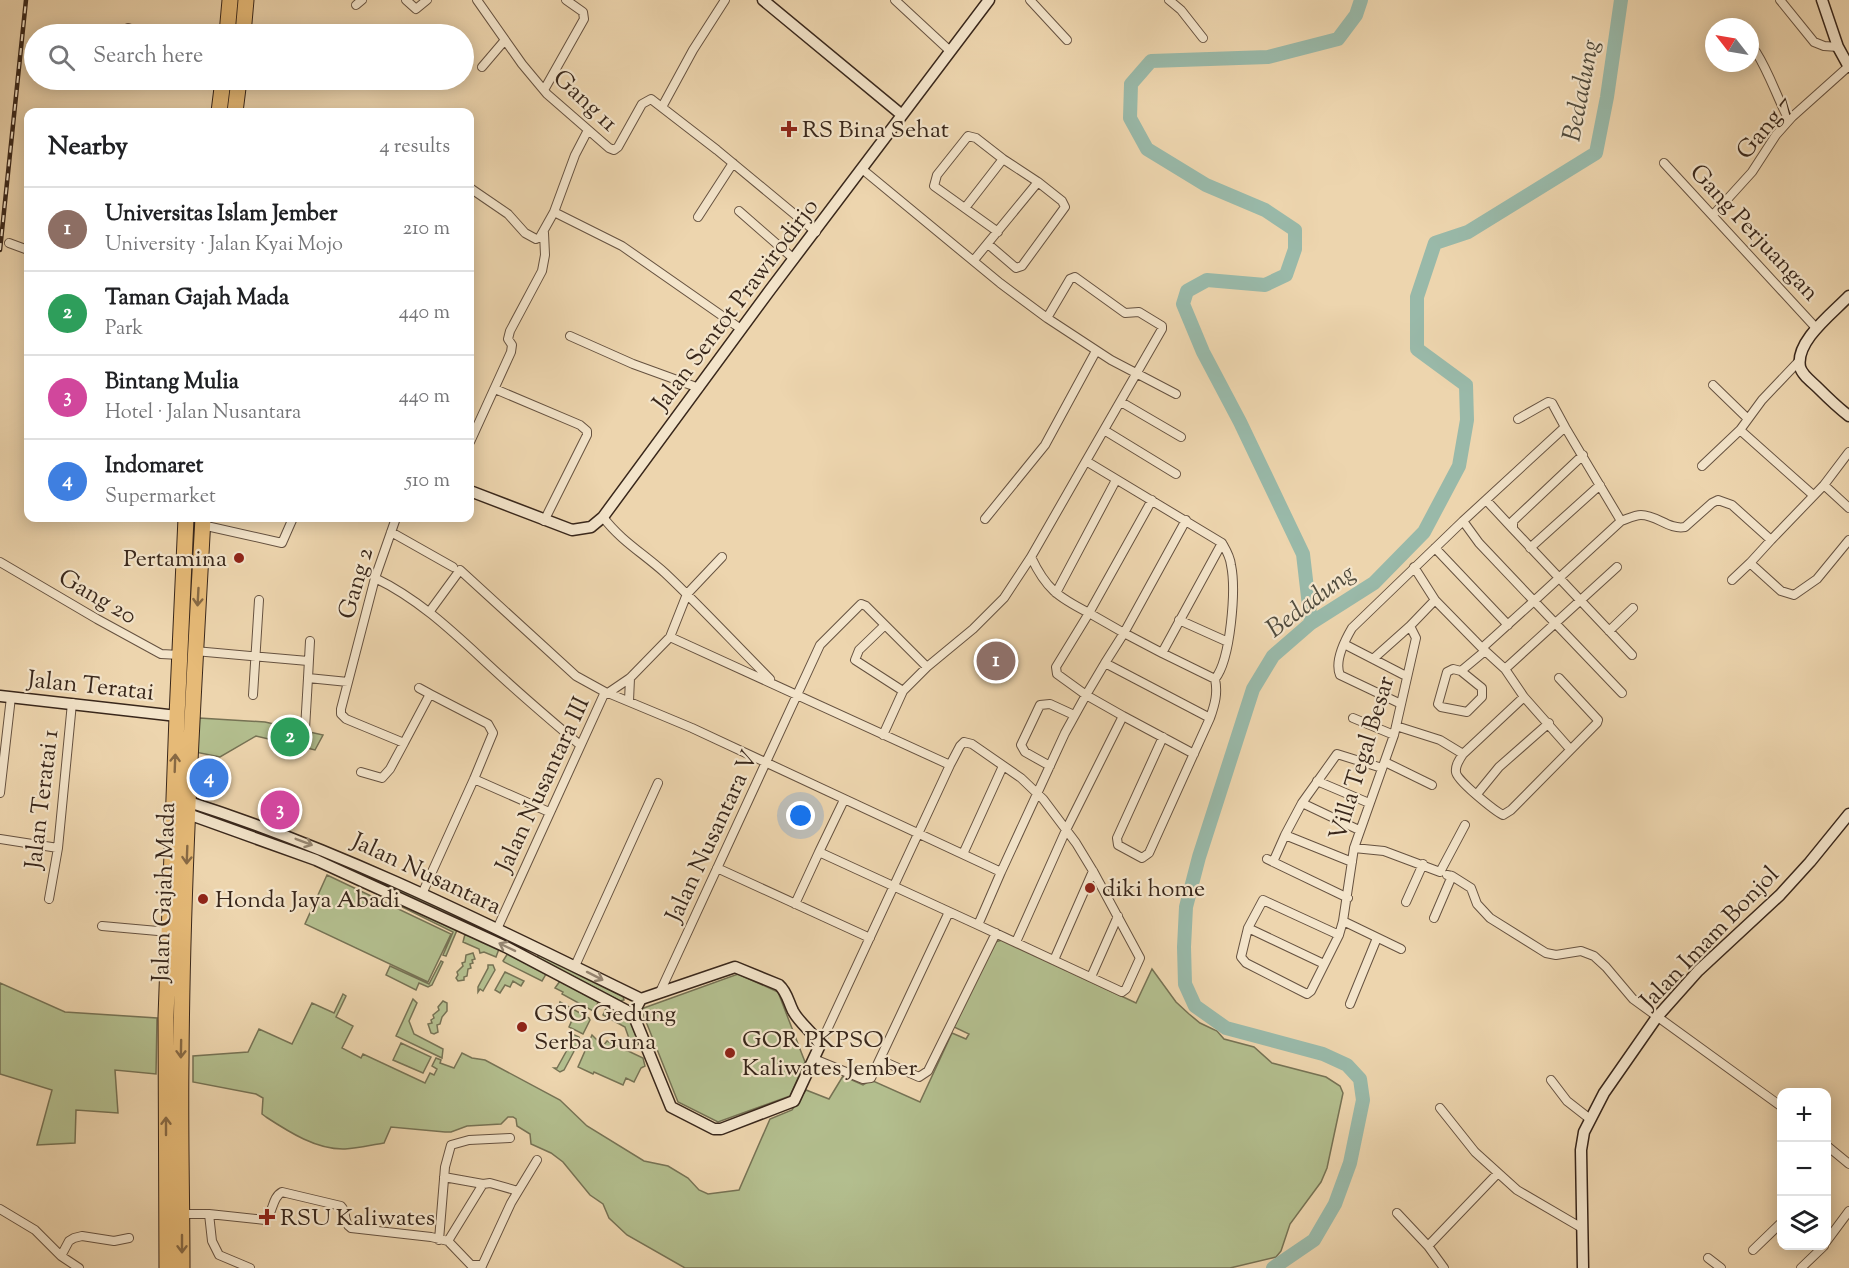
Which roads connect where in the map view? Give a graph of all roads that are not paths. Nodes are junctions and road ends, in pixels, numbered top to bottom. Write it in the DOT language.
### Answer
graph roads {
  1 [pos="230,0"];
  2 [pos="246,0"];
  3 [pos="406,0"];
  4 [pos="427,0"];
  5 [pos="477,0"];
  6 [pos="566,0"];
  7 [pos="725,0"];
  8 [pos="763,0"];
  9 [pos="895,0"];
  10 [pos="989,0"];
  11 [pos="1030,0"];
  12 [pos="1168,0"];
  13 [pos="1780,0"];
  14 [pos="1822,0"];
  15 [pos="228,24"];
  16 [pos="244,24"];
  17 [pos="1203,38"];
  18 [pos="505,40"];
  19 [pos="1067,40"];
  20 [pos="1838,47"];
  21 [pos="951,51"];
  22 [pos="1759,58"];
  23 [pos="482,67"];
  24 [pos="1849,67"];
  25 [pos="222,90"];
  26 [pos="238,90"];
  27 [pos="544,90"];
  28 [pos="220,108"];
  29 [pos="236,108"];
  30 [pos="662,108"];
  31 [pos="902,115"];
  32 [pos="1789,120"];
  33 [pos="588,130"];
  34 [pos="1003,159"];
  35 [pos="733,163"];
  36 [pos="1664,163"];
  37 [pos="862,169"];
  38 [pos="1038,182"];
  39 [pos="474,191"];
  40 [pos="965,208"];
  41 [pos="739,211"];
  42 [pos="554,212"];
  43 [pos="1713,215"];
  44 [pos="698,217"];
  45 [pos="816,232"];
  46 [pos="998,232"];
  47 [pos="544,233"];
  48 [pos="9,243"];
  49 [pos="988,243"];
  50 [pos="24,249"];
  51 [pos="794,259"];
  52 [pos="974,260"];
  53 [pos="1849,296"];
  54 [pos="1047,318"];
  55 [pos="741,329"];
  56 [pos="1817,329"];
  57 [pos="570,336"];
  58 [pos="1096,351"];
  59 [pos="1800,360"];
  60 [pos="1137,374"];
  61 [pos="1713,385"];
  62 [pos="699,388"];
  63 [pos="495,389"];
  64 [pos="1176,394"];
  65 [pos="1121,402"];
  66 [pos="1849,416"];
  67 [pos="1747,418"];
  68 [pos="1518,419"];
  69 [pos="1565,427"];
  70 [pos="1104,430"];
  71 [pos="1740,430"];
  72 [pos="474,434"];
  73 [pos="1181,437"];
  74 [pos="1849,452"];
  75 [pos="1583,455"];
  76 [pos="1086,461"];
  77 [pos="1702,465"];
  78 [pos="1176,474"];
  79 [pos="1116,480"];
  80 [pos="1600,485"];
  81 [pos="1824,485"];
  82 [pos="474,493"];
  83 [pos="1813,495"];
  84 [pos="1152,500"];
  85 [pos="1486,500"];
  86 [pos="1849,508"];
  87 [pos="603,517"];
  88 [pos="985,519"];
  89 [pos="1186,520"];
  90 [pos="544,521"];
  91 [pos="1463,521"];
  92 [pos="1621,521"];
  93 [pos="186,522"];
  94 [pos="202,522"];
  95 [pos="206,522"];
  96 [pos="291,522"];
  97 [pos="395,522"];
  98 [pos="594,526"];
  99 [pos="1513,529"];
  100 [pos="614,531"];
  101 [pos="391,532"];
  102 [pos="1771,540"];
  103 [pos="1849,540"];
  104 [pos="1222,543"];
  105 [pos="1435,548"];
  106 [pos="1530,548"];
  107 [pos="722,557"];
  108 [pos="1030,558"];
  109 [pos="0,562"];
  110 [pos="1750,563"];
  111 [pos="453,567"];
  112 [pos="1414,567"];
  113 [pos="1617,567"];
  114 [pos="375,578"];
  115 [pos="1559,580"];
  116 [pos="1732,580"];
  117 [pos="1056,593"];
  118 [pos="687,594"];
  119 [pos="259,600"];
  120 [pos="1435,600"];
  121 [pos="1534,601"];
  122 [pos="1580,601"];
  123 [pos="1633,608"];
  124 [pos="430,611"];
  125 [pos="1089,613"];
  126 [pos="1179,620"];
  127 [pos="1557,623"];
  128 [pos="885,625"];
  129 [pos="1508,625"];
  130 [pos="1410,626"];
  131 [pos="1609,631"];
  132 [pos="1124,633"];
  133 [pos="670,637"];
  134 [pos="310,640"];
  135 [pos="1228,642"];
  136 [pos="1344,644"];
  137 [pos="1484,650"];
  138 [pos="187,653"];
  139 [pos="1162,653"];
  140 [pos="255,655"];
  141 [pos="1632,655"];
  142 [pos="1373,659"];
  143 [pos="308,661"];
  144 [pos="1105,663"];
  145 [pos="927,667"];
  146 [pos="1505,669"];
  147 [pos="1461,672"];
  148 [pos="1406,676"];
  149 [pos="308,678"];
  150 [pos="630,678"];
  151 [pos="1559,678"];
  152 [pos="1215,679"];
  153 [pos="348,682"];
  154 [pos="774,684"];
  155 [pos="418,688"];
  156 [pos="903,691"];
  157 [pos="607,693"];
  158 [pos="1622,693"];
  159 [pos="430,694"];
  160 [pos="253,695"];
  161 [pos="1086,695"];
  162 [pos="6,696"];
  163 [pos="797,696"];
  164 [pos="1524,697"];
  165 [pos="628,701"];
  166 [pos="72,703"];
  167 [pos="1401,704"];
  168 [pos="1074,715"];
  169 [pos="177,716"];
  170 [pos="1123,716"];
  171 [pos="1210,718"];
  172 [pos="1353,718"];
  173 [pos="1549,723"];
  174 [pos="304,729"];
  175 [pos="1395,730"];
  176 [pos="883,735"];
  177 [pos="1163,737"];
  178 [pos="404,742"];
  179 [pos="580,745"];
  180 [pos="1570,749"];
  181 [pos="1194,754"];
  182 [pos="1463,754"];
  183 [pos="766,764"];
  184 [pos="950,765"];
  185 [pos="1383,765"];
  186 [pos="1004,766"];
  187 [pos="1050,766"];
  188 [pos="361,772"];
  189 [pos="474,779"];
  190 [pos="1317,781"];
  191 [pos="658,783"];
  192 [pos="1432,785"];
  193 [pos="0,793"];
  194 [pos="1039,794"];
  195 [pos="1477,794"];
  196 [pos="844,800"];
  197 [pos="1302,802"];
  198 [pos="1369,803"];
  199 [pos="189,808"];
  200 [pos="549,812"];
  201 [pos="1849,814"];
  202 [pos="1465,825"];
  203 [pos="1066,830"];
  204 [pos="1359,830"];
  205 [pos="919,834"];
  206 [pos="1285,835"];
  207 [pos="0,839"];
  208 [pos="58,848"];
  209 [pos="1354,848"];
  210 [pos="819,852"];
  211 [pos="963,854"];
  212 [pos="1352,862"];
  213 [pos="1423,864"];
  214 [pos="717,868"];
  215 [pos="1093,871"];
  216 [pos="1001,872"];
  217 [pos="1440,872"];
  218 [pos="1452,876"];
  219 [pos="894,887"];
  220 [pos="422,894"];
  221 [pos="1348,898"];
  222 [pos="49,899"];
  223 [pos="1406,902"];
  224 [pos="795,904"];
  225 [pos="949,912"];
  226 [pos="1118,916"];
  227 [pos="1434,918"];
  228 [pos="1343,921"];
  229 [pos="978,925"];
  230 [pos="102,926"];
  231 [pos="1248,928"];
  232 [pos="498,929"];
  233 [pos="169,932"];
  234 [pos="996,933"];
  235 [pos="1339,935"];
  236 [pos="870,938"];
  237 [pos="1377,938"];
  238 [pos="1016,942"];
  239 [pos="531,945"];
  240 [pos="1401,949"];
  241 [pos="525,956"];
  242 [pos="1054,960"];
  243 [pos="1324,964"];
  244 [pos="575,966"];
  245 [pos="1091,977"];
  246 [pos="660,992"];
  247 [pos="641,999"];
  248 [pos="1350,1004"];
  249 [pos="633,1014"];
  250 [pos="1657,1017"];
  251 [pos="820,1045"];
  252 [pos="814,1059"];
  253 [pos="879,1060"];
  254 [pos="1551,1080"];
  255 [pos="1777,1103"];
  256 [pos="1440,1108"];
  257 [pos="1590,1119"];
  258 [pos="510,1137"];
  259 [pos="1831,1148"];
  260 [pos="174,1153"];
  261 [pos="537,1160"];
  262 [pos="1849,1164"];
  263 [pos="1498,1173"];
  264 [pos="444,1177"];
  265 [pos="483,1185"];
  266 [pos="518,1191"];
  267 [pos="0,1209"];
  268 [pos="1849,1211"];
  269 [pos="1397,1213"];
  270 [pos="182,1214"];
  271 [pos="209,1214"];
  272 [pos="1777,1227"];
  273 [pos="1582,1228"];
  274 [pos="1831,1236"];
  275 [pos="129,1238"];
  276 [pos="444,1241"];
  277 [pos="1428,1246"];
  278 [pos="1753,1250"];
  279 [pos="1819,1250"];
  280 [pos="61,1256"];
  281 [pos="1708,1258"];
  282 [pos="481,1267"];
  283 [pos="78,1268"];
  284 [pos="167,1268"];
  285 [pos="182,1268"];
  286 [pos="250,1268"];
  287 [pos="1444,1268"];
  288 [pos="1583,1268"];
  289 [pos="1721,1268"];
  290 [pos="1801,1268"];
  1 -- 15 [label="highway"];
  2 -- 16 [label="highway"];
  3 -- 4 [label="street"];
  5 -- 18 [label="street, Gang 11"];
  6 -- 27 [label="street"];
  7 -- 30 [label="street"];
  8 -- 31 [label="street"];
  9 -- 21 [label="street"];
  10 -- 21 [label="street, Jalan Sentot Prawirodirjo"];
  11 -- 19 [label="street"];
  12 -- 17 [label="street"];
  13 -- 20 [label="street"];
  14 -- 20 [label="street"];
  18 -- 23 [label="street"];
  18 -- 27 [label="street, Gang 11"];
  20 -- 24 [label="street"];
  21 -- 31 [label="street, Jalan Sentot Prawirodirjo"];
  22 -- 32 [label="street"];
  24 -- 32 [label="street, Gang 7"];
  25 -- 28 [label="highway"];
  26 -- 29 [label="highway"];
  27 -- 33 [label="street, Gang 11"];
  30 -- 33 [label="street, Gang 11"];
  30 -- 35 [label="street"];
  31 -- 37 [label="street, Jalan Sentot Prawirodirjo"];
  32 -- 43 [label="street, Gang 7"];
  33 -- 42 [label="street"];
  34 -- 38 [label="street"];
  34 -- 40 [label="street"];
  34 -- 40 [label="street"];
  35 -- 44 [label="street"];
  35 -- 45 [label="street"];
  36 -- 43 [label="street, Gang Perjuangan"];
  37 -- 45 [label="street, Jalan Sentot Prawirodirjo"];
  37 -- 52 [label="street"];
  38 -- 46 [label="street"];
  38 -- 49 [label="street"];
  39 -- 47 [label="street"];
  40 -- 46 [label="street"];
  41 -- 51 [label="street"];
  42 -- 47 [label="street"];
  42 -- 55 [label="street"];
  43 -- 56 [label="street, Gang Perjuangan"];
  45 -- 51 [label="street, Jalan Sentot Prawirodirjo"];
  46 -- 49 [label="street"];
  47 -- 63 [label="street"];
  48 -- 50 [label="street"];
  49 -- 52 [label="street"];
  51 -- 55 [label="street, Jalan Sentot Prawirodirjo"];
  52 -- 54 [label="street"];
  53 -- 56 [label="street"];
  54 -- 58 [label="street"];
  54 -- 60 [label="street"];
  55 -- 62 [label="street, Jalan Sentot Prawirodirjo"];
  56 -- 59 [label="street"];
  57 -- 62 [label="street"];
  58 -- 60 [label="street"];
  58 -- 88 [label="street"];
  59 -- 66 [label="street"];
  59 -- 67 [label="street"];
  60 -- 64 [label="street"];
  60 -- 65 [label="street"];
  61 -- 67 [label="street"];
  62 -- 87 [label="street, Jalan Sentot Prawirodirjo"];
  63 -- 72 [label="street"];
  63 -- 90 [label="street"];
  65 -- 70 [label="street"];
  65 -- 73 [label="street"];
  67 -- 71 [label="street"];
  68 -- 69 [label="street"];
  69 -- 75 [label="street"];
  69 -- 85 [label="street"];
  70 -- 76 [label="street"];
  70 -- 78 [label="street"];
  71 -- 77 [label="street"];
  71 -- 83 [label="street"];
  74 -- 81 [label="street"];
  75 -- 80 [label="street"];
  75 -- 99 [label="street"];
  76 -- 79 [label="street"];
  76 -- 108 [label="street"];
  79 -- 84 [label="street"];
  79 -- 117 [label="street"];
  80 -- 92 [label="street"];
  80 -- 106 [label="street"];
  81 -- 83 [label="street"];
  81 -- 86 [label="street"];
  82 -- 90 [label="street"];
  83 -- 102 [label="street"];
  84 -- 89 [label="street"];
  84 -- 125 [label="street"];
  85 -- 91 [label="street"];
  85 -- 99 [label="street"];
  87 -- 98 [label="street, Jalan Sentot Prawirodirjo"];
  87 -- 100 [label="street"];
  89 -- 104 [label="street"];
  89 -- 132 [label="street"];
  90 -- 98 [label="street"];
  91 -- 105 [label="street"];
  91 -- 121 [label="street"];
  92 -- 102 [label="street"];
  92 -- 115 [label="street"];
  93 -- 138 [label="highway, Jalan Gajah Mada"];
  94 -- 138 [label="highway, Jalan Gajah Mada, one-way"];
  95 -- 96 [label="street"];
  97 -- 101 [label="street, Gang 2"];
  98 -- 100 [label="street"];
  99 -- 106 [label="street"];
  100 -- 118 [label="street"];
  101 -- 111 [label="street"];
  101 -- 114 [label="street, Gang 2"];
  102 -- 110 [label="street"];
  103 -- 110 [label="street"];
  104 -- 126 [label="street"];
  104 -- 135 [label="street"];
  105 -- 112 [label="street"];
  105 -- 129 [label="street"];
  106 -- 115 [label="street"];
  107 -- 118 [label="street, Jalan Nusantara III"];
  108 -- 117 [label="street"];
  108 -- 145 [label="street"];
  109 -- 138 [label="street, Gang 20"];
  110 -- 116 [label="street"];
  112 -- 120 [label="street"];
  112 -- 136 [label="street"];
  113 -- 122 [label="street"];
  114 -- 124 [label="street"];
  114 -- 153 [label="street, Gang 2"];
  115 -- 121 [label="street"];
  115 -- 122 [label="street"];
  117 -- 125 [label="street"];
  118 -- 133 [label="street, Jalan Nusantara III"];
  118 -- 154 [label="street"];
  119 -- 140 [label="street"];
  120 -- 130 [label="street"];
  120 -- 137 [label="street"];
  121 -- 127 [label="street"];
  121 -- 129 [label="street"];
  122 -- 127 [label="street"];
  122 -- 131 [label="street"];
  123 -- 131 [label="street"];
  124 -- 157 [label="street"];
  124 -- 179 [label="street"];
  125 -- 132 [label="street"];
  125 -- 161 [label="street"];
  126 -- 135 [label="street"];
  126 -- 139 [label="street"];
  127 -- 146 [label="street"];
  127 -- 158 [label="street"];
  128 -- 145 [label="street"];
  128 -- 156 [label="street"];
  128 -- 163 [label="street, Jalan Nusantara V"];
  129 -- 137 [label="street"];
  130 -- 142 [label="street"];
  130 -- 148 [label="street, Villa Tegal Besar"];
  131 -- 141 [label="street"];
  132 -- 139 [label="street"];
  132 -- 144 [label="street"];
  133 -- 150 [label="street, Jalan Nusantara III"];
  133 -- 154 [label="street"];
  134 -- 143 [label="street"];
  135 -- 152 [label="street"];
  136 -- 142 [label="street"];
  136 -- 167 [label="street"];
  137 -- 146 [label="street"];
  137 -- 147 [label="street"];
  138 -- 140 [label="street, Gang 20"];
  138 -- 169 [label="highway, Jalan Gajah Mada"];
  138 -- 199 [label="highway, Jalan Gajah Mada"];
  139 -- 152 [label="street"];
  140 -- 143 [label="street, Gang 20"];
  140 -- 160 [label="street"];
  142 -- 148 [label="street"];
  143 -- 149 [label="street"];
  144 -- 161 [label="street"];
  144 -- 171 [label="street"];
  145 -- 156 [label="street"];
  146 -- 164 [label="street"];
  147 -- 147 [label="street"];
  148 -- 167 [label="street, Villa Tegal Besar"];
  149 -- 153 [label="street"];
  149 -- 174 [label="street"];
  150 -- 157 [label="street, Jalan Nusantara III"];
  150 -- 165 [label="street"];
  151 -- 180 [label="street"];
  152 -- 171 [label="street"];
  153 -- 178 [label="street, Gang 2"];
  154 -- 163 [label="street"];
  155 -- 159 [label="street"];
  156 -- 176 [label="street"];
  157 -- 165 [label="street"];
  157 -- 179 [label="street, Jalan Nusantara III"];
  159 -- 178 [label="street"];
  159 -- 189 [label="street"];
  161 -- 168 [label="street"];
  161 -- 170 [label="street"];
  162 -- 166 [label="street, Jalan Teratai"];
  162 -- 193 [label="street"];
  163 -- 176 [label="street"];
  163 -- 183 [label="street, Jalan Nusantara V"];
  164 -- 173 [label="street"];
  164 -- 182 [label="street"];
  165 -- 183 [label="street"];
  166 -- 169 [label="street, Jalan Teratai"];
  166 -- 208 [label="street, Jalan Teratai 1"];
  167 -- 175 [label="street, Villa Tegal Besar"];
  168 -- 187 [label="street"];
  168 -- 187 [label="street"];
  233 -- 169 [label="highway, Jalan Gajah Mada, one-way"];
  170 -- 177 [label="street"];
  170 -- 203 [label="street"];
  171 -- 181 [label="street"];
  172 -- 175 [label="street"];
  173 -- 180 [label="street"];
  173 -- 195 [label="street"];
  175 -- 182 [label="street"];
  175 -- 185 [label="street, Villa Tegal Besar"];
  176 -- 184 [label="street"];
  177 -- 181 [label="street"];
  177 -- 181 [label="street"];
  178 -- 188 [label="street"];
  179 -- 200 [label="street, Jalan Nusantara III"];
  180 -- 195 [label="street"];
  182 -- 195 [label="street"];
  183 -- 196 [label="street"];
  183 -- 214 [label="street, Jalan Nusantara V"];
  184 -- 186 [label="street"];
  184 -- 205 [label="street"];
  185 -- 190 [label="street"];
  185 -- 192 [label="street"];
  185 -- 198 [label="street, Villa Tegal Besar"];
  186 -- 194 [label="street"];
  186 -- 211 [label="street"];
  187 -- 194 [label="street"];
  189 -- 200 [label="street"];
  189 -- 220 [label="street"];
  190 -- 197 [label="street"];
  190 -- 198 [label="street"];
  191 -- 244 [label="street"];
  194 -- 203 [label="street"];
  194 -- 216 [label="street"];
  196 -- 205 [label="street"];
  196 -- 210 [label="street"];
  197 -- 204 [label="street"];
  197 -- 206 [label="street"];
  198 -- 204 [label="street, Villa Tegal Besar"];
  199 -- 220 [label="street, Jalan Nusantara, one-way"];
  241 -- 199 [label="street, Jalan Nusantara, one-way"];
  199 -- 260 [label="highway, Jalan Gajah Mada, one-way"];
  200 -- 232 [label="street, Jalan Nusantara III"];
  201 -- 250 [label="street, Jalan Imam Bonjol"];
  202 -- 217 [label="street"];
  203 -- 215 [label="street"];
  203 -- 238 [label="street"];
  204 -- 209 [label="street, Villa Tegal Besar"];
  205 -- 211 [label="street"];
  205 -- 219 [label="street"];
  206 -- 212 [label="street"];
  206 -- 221 [label="street"];
  207 -- 208 [label="street"];
  208 -- 222 [label="street, Jalan Teratai 1"];
  209 -- 212 [label="street, Villa Tegal Besar"];
  209 -- 213 [label="street"];
  210 -- 219 [label="street"];
  210 -- 224 [label="street"];
  211 -- 216 [label="street"];
  212 -- 221 [label="street, Villa Tegal Besar"];
  213 -- 217 [label="street"];
  213 -- 223 [label="street"];
  214 -- 224 [label="street"];
  214 -- 246 [label="street, Jalan Nusantara V"];
  215 -- 226 [label="street"];
  215 -- 242 [label="street"];
  216 -- 229 [label="street"];
  217 -- 218 [label="street"];
  218 -- 227 [label="street"];
  218 -- 250 [label="street"];
  219 -- 225 [label="street"];
  219 -- 236 [label="street"];
  220 -- 232 [label="street, Jalan Nusantara"];
  221 -- 228 [label="street, Villa Tegal Besar"];
  224 -- 236 [label="street"];
  225 -- 229 [label="street"];
  225 -- 253 [label="street"];
  226 -- 245 [label="street"];
  226 -- 245 [label="street"];
  228 -- 235 [label="street, Villa Tegal Besar"];
  228 -- 237 [label="street"];
  229 -- 234 [label="street"];
  230 -- 233 [label="street"];
  231 -- 235 [label="street"];
  231 -- 243 [label="street"];
  231 -- 243 [label="street, Villa Tegal Besar"];
  232 -- 239 [label="street, Jalan Nusantara"];
  260 -- 233 [label="highway, Jalan Gajah Mada, one-way"];
  234 -- 238 [label="street"];
  234 -- 253 [label="street"];
  235 -- 243 [label="street, Villa Tegal Besar"];
  236 -- 251 [label="street"];
  237 -- 240 [label="street"];
  237 -- 248 [label="street"];
  238 -- 242 [label="street"];
  239 -- 241 [label="street"];
  239 -- 244 [label="street, Jalan Nusantara"];
  241 -- 249 [label="street, Jalan Nusantara"];
  242 -- 245 [label="street"];
  244 -- 247 [label="street, Jalan Nusantara, one-way"];
  246 -- 247 [label="street"];
  246 -- 251 [label="street"];
  247 -- 249 [label="street"];
  249 -- 252 [label="street"];
  250 -- 255 [label="street"];
  250 -- 257 [label="street, Jalan Imam Bonjol"];
  251 -- 252 [label="street"];
  252 -- 253 [label="street"];
  254 -- 257 [label="street"];
  256 -- 263 [label="street"];
  257 -- 273 [label="street, Jalan Imam Bonjol"];
  258 -- 264 [label="street"];
  259 -- 262 [label="street"];
  260 -- 270 [label="highway, Jalan Gajah Mada"];
  260 -- 284 [label="highway, Jalan Gajah Mada"];
  261 -- 266 [label="street"];
  263 -- 273 [label="street"];
  263 -- 277 [label="street"];
  264 -- 265 [label="street"];
  264 -- 276 [label="street"];
  265 -- 266 [label="street"];
  265 -- 276 [label="street"];
  266 -- 282 [label="street"];
  267 -- 280 [label="street"];
  268 -- 274 [label="street"];
  269 -- 277 [label="street"];
  270 -- 271 [label="street"];
  270 -- 285 [label="highway, Jalan Gajah Mada, one-way"];
  271 -- 276 [label="street"];
  271 -- 286 [label="street"];
  272 -- 278 [label="street"];
  273 -- 288 [label="street, Jalan Imam Bonjol"];
  275 -- 280 [label="street"];
  276 -- 282 [label="street"];
  277 -- 287 [label="street"];
  279 -- 290 [label="street"];
  280 -- 283 [label="street"];
  281 -- 289 [label="street"];
}
